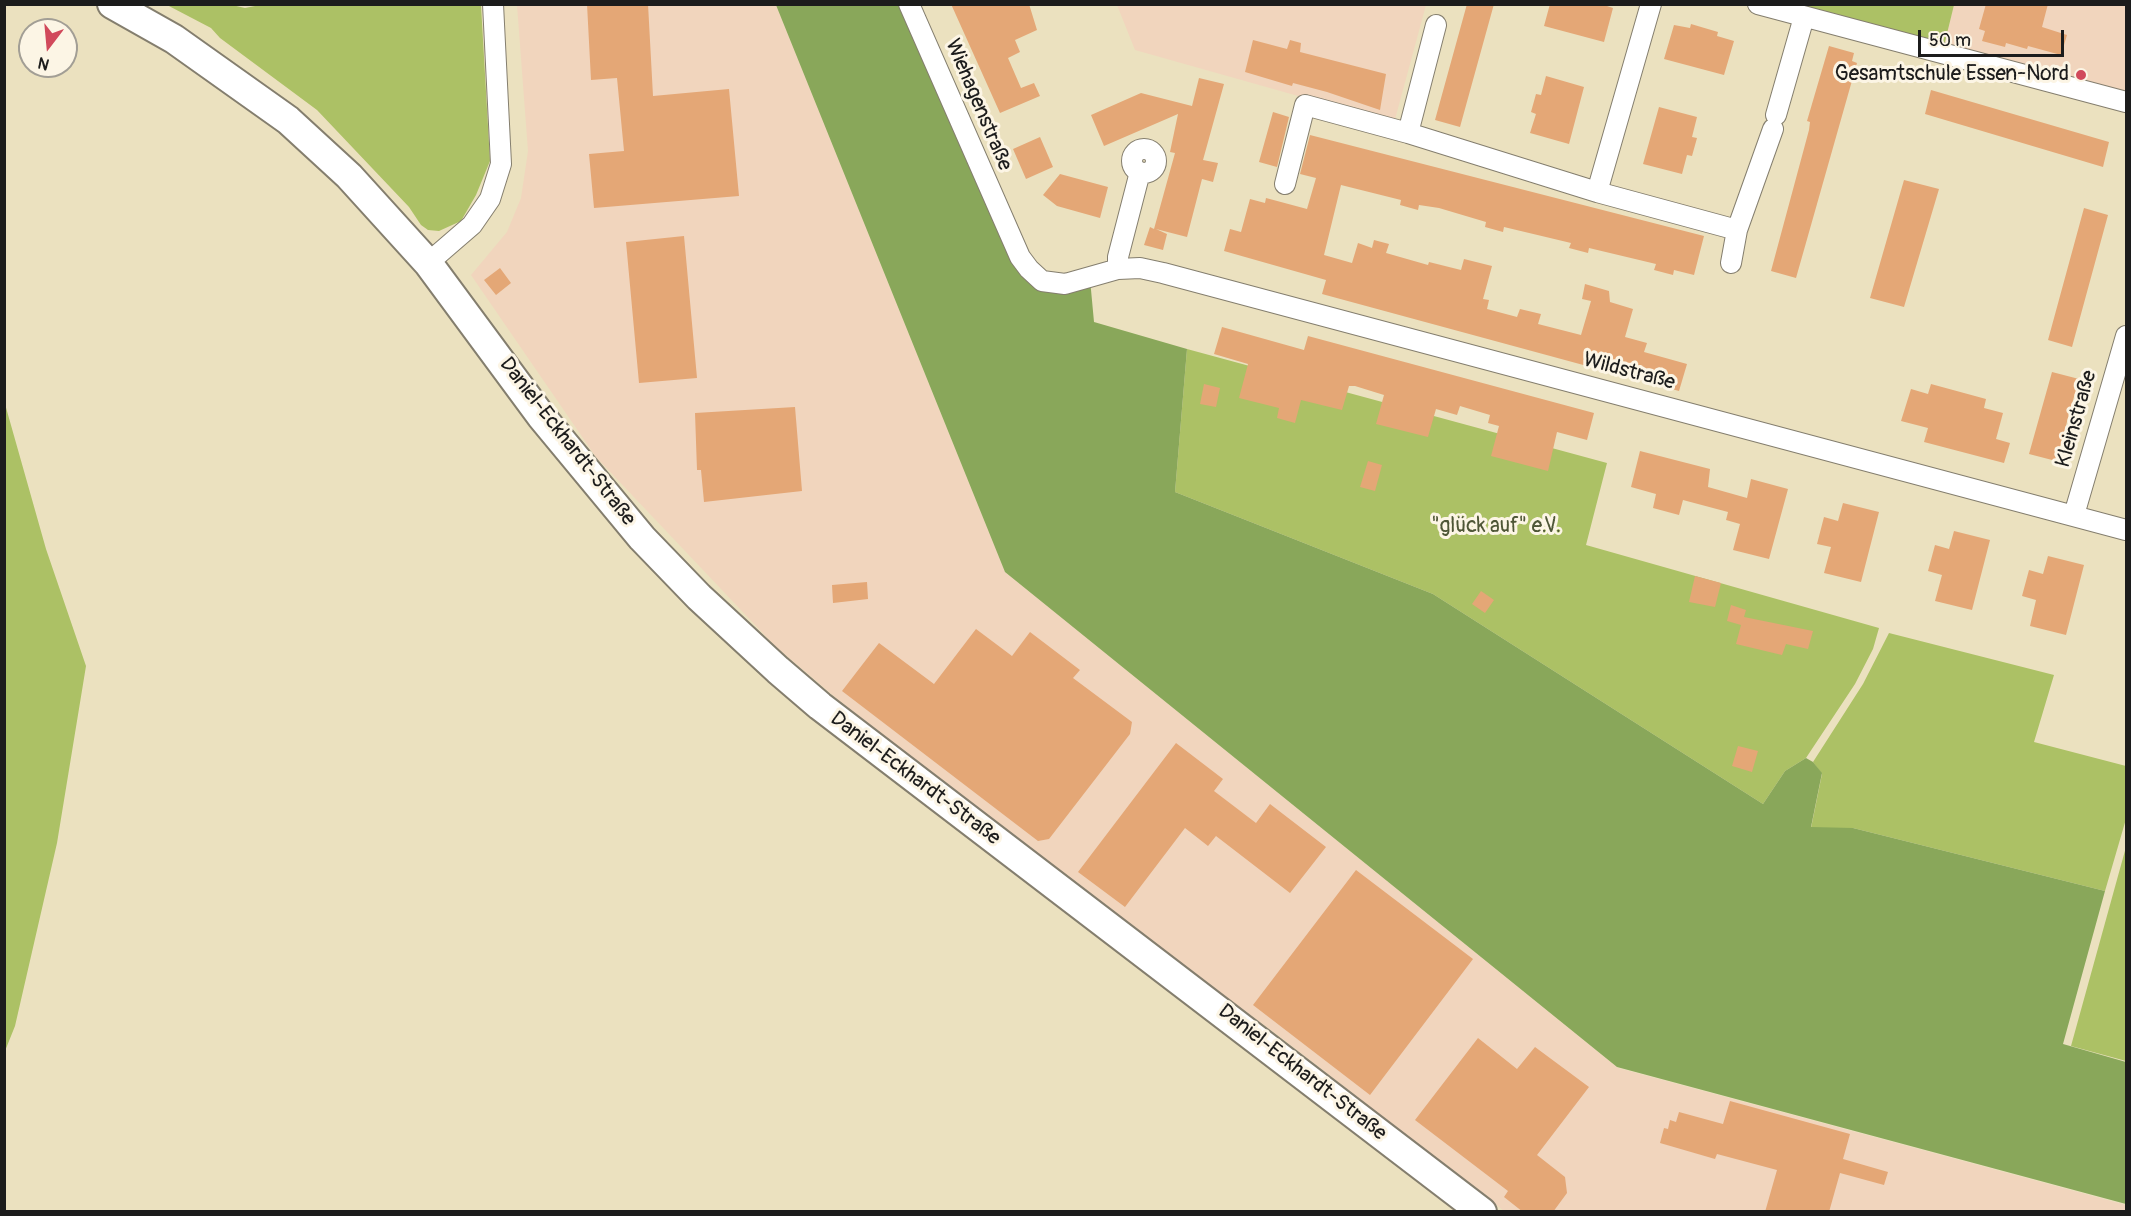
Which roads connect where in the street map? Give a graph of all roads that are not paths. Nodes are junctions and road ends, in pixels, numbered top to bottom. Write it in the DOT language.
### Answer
graph roads {
  1 [pos="112,4"];
  2 [pos="493,4"];
  3 [pos="909,4"];
  4 [pos="1651,4"];
  5 [pos="1758,4"];
  6 [pos="1804,17"];
  7 [pos="1436,25"];
  8 [pos="2127,102"];
  9 [pos="1408,133"];
  10 [pos="1140,172"];
  11 [pos="1285,184"];
  12 [pos="1597,192"];
  13 [pos="1005,224"];
  14 [pos="1737,230"];
  15 [pos="1731,262"];
  16 [pos="428,263"];
  17 [pos="1118,269"];
  18 [pos="2127,336"];
  19 [pos="2074,515"];
  20 [pos="2127,530"];
  21 [pos="1482,1212"];
  1 -- 16 [label="street, Daniel-Eckhardt-Straße"];
  2 -- 16 [label="street"];
  3 -- 13 [label="street, Wiehagenstraße"];
  4 -- 12 [label="street"];
  5 -- 6 [label="street"];
  6 -- 8 [label="street"];
  6 -- 14 [label="street"];
  7 -- 9 [label="street"];
  9 -- 11 [label="street"];
  9 -- 12 [label="street"];
  10 -- 17 [label="street"];
  12 -- 14 [label="street"];
  13 -- 17 [label="street, Wildstraße"];
  14 -- 15 [label="street"];
  16 -- 21 [label="street, Daniel-Eckhardt-Straße"];
  17 -- 19 [label="street, Wildstraße"];
  18 -- 19 [label="street, Kleinstraße"];
  19 -- 20 [label="street, Wildstraße"];
}
